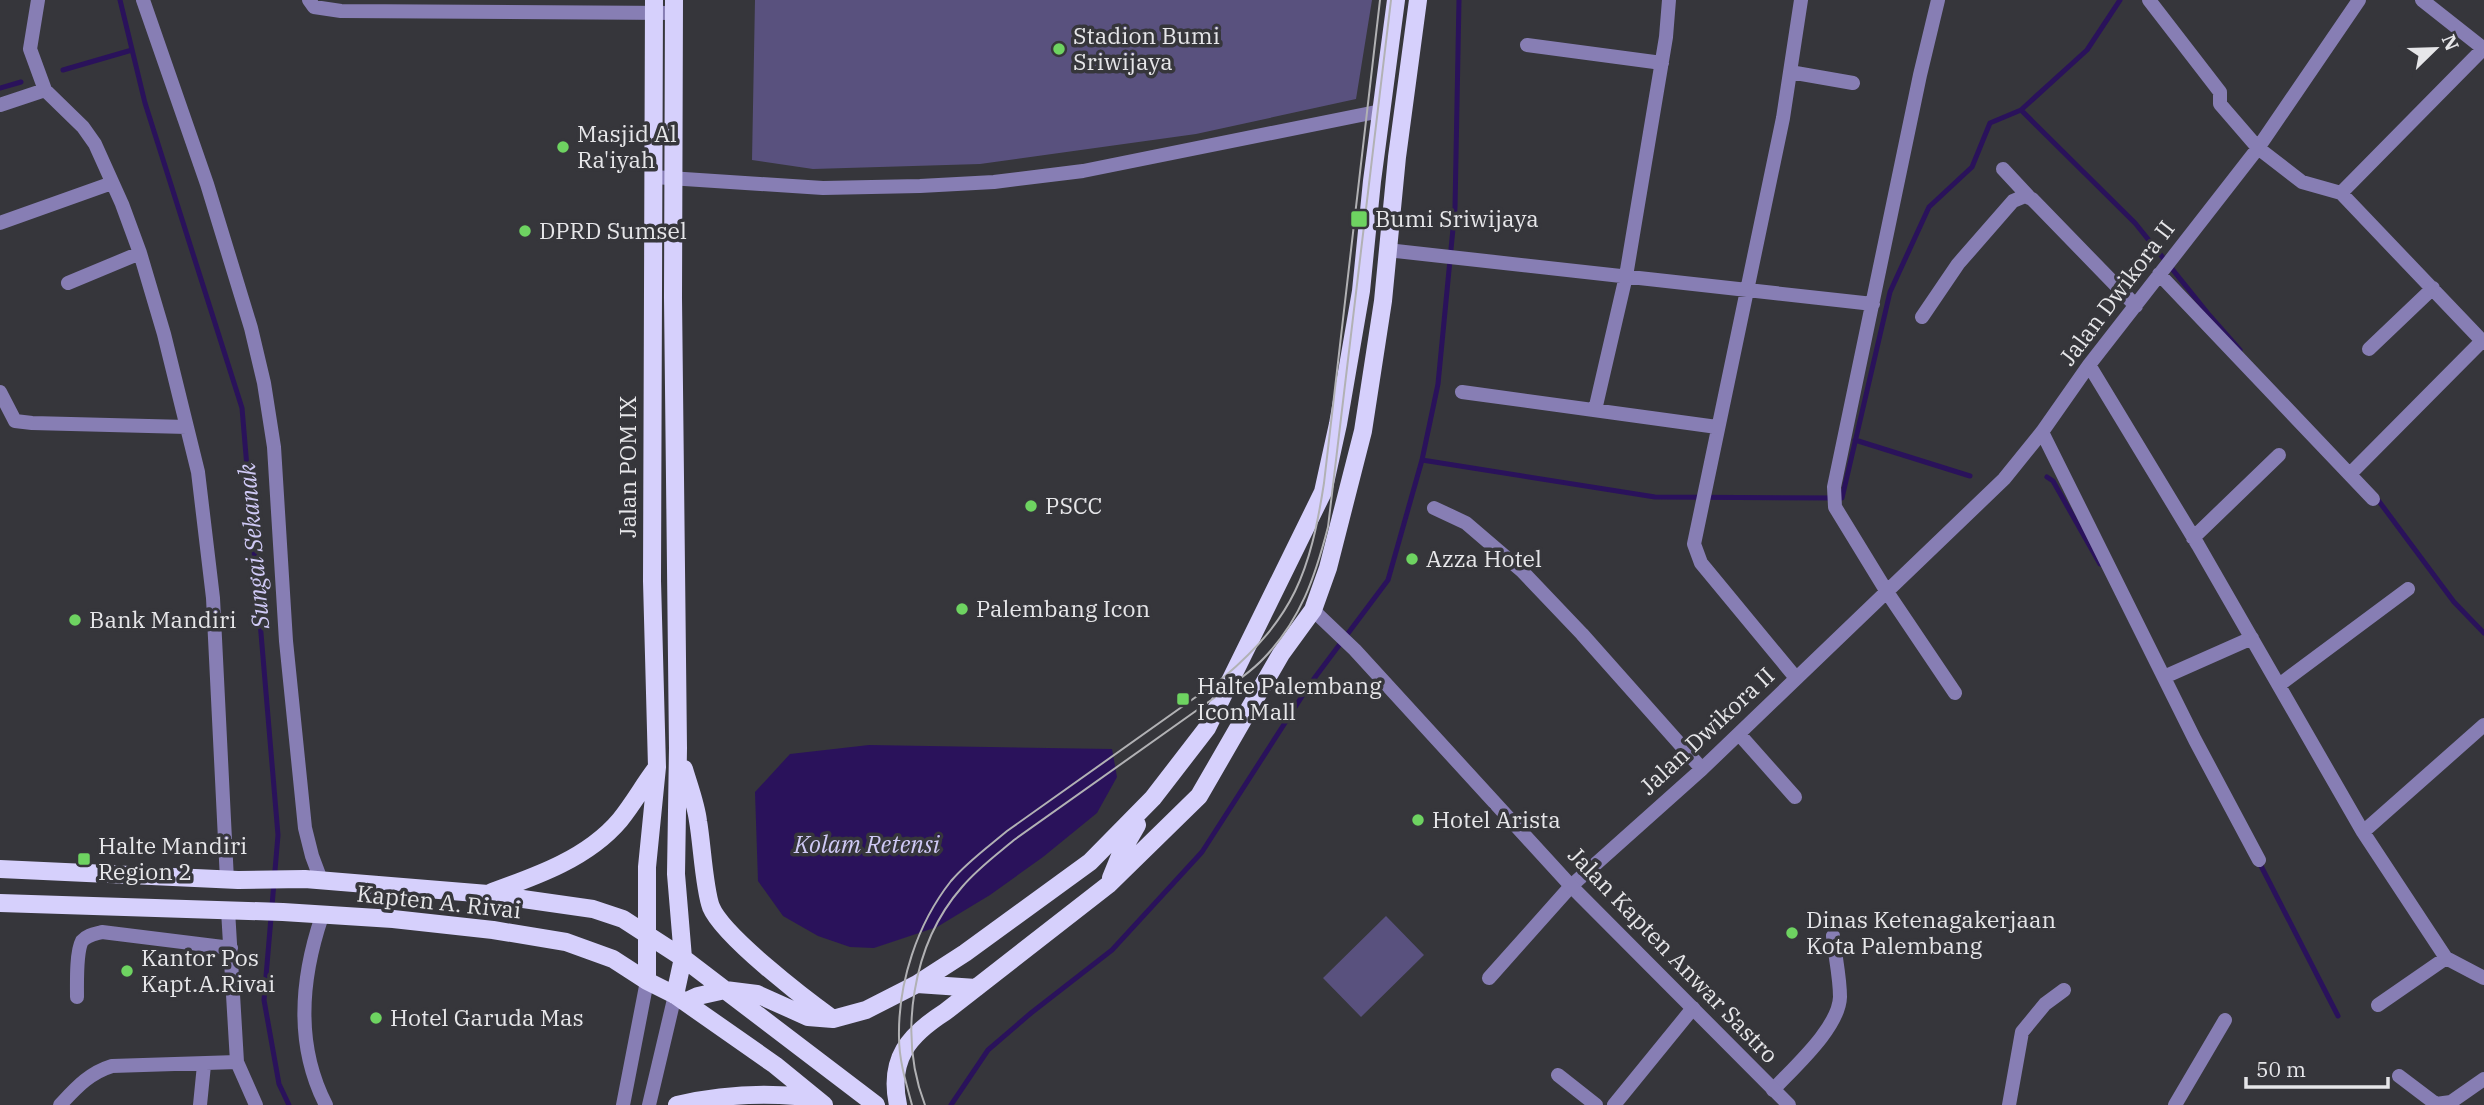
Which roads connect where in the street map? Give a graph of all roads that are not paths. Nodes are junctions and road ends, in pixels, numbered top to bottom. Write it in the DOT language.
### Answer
graph roads {
  1 [pos="38,0"];
  2 [pos="143,0"];
  3 [pos="309,0"];
  4 [pos="1396,0"];
  5 [pos="1418,0"];
  6 [pos="1669,0"];
  7 [pos="1801,0"];
  8 [pos="1938,0"];
  9 [pos="2149,0"];
  10 [pos="2359,0"];
  11 [pos="2423,0"];
  12 [pos="654,6"];
  13 [pos="674,7"];
  14 [pos="1527,44"];
  15 [pos="2483,49"];
  16 [pos="1662,63"];
  17 [pos="1790,72"];
  18 [pos="1853,83"];
  19 [pos="45,90"];
  20 [pos="0,105"];
  21 [pos="1381,111"];
  22 [pos="2258,148"];
  23 [pos="2003,169"];
  24 [pos="663,177"];
  25 [pos="112,183"];
  26 [pos="2341,193"];
  27 [pos="2029,197"];
  28 [pos="0,223"];
  29 [pos="1387,250"];
  30 [pos="140,253"];
  31 [pos="2165,266"];
  32 [pos="1626,276"];
  33 [pos="68,283"];
  34 [pos="2432,288"];
  35 [pos="1749,290"];
  36 [pos="1873,304"];
  37 [pos="2136,306"];
  38 [pos="1922,317"];
  39 [pos="2483,342"];
  40 [pos="2369,349"];
  41 [pos="2089,365"];
  42 [pos="1462,392"];
  43 [pos="0,393"];
  44 [pos="1595,410"];
  45 [pos="8,420"];
  46 [pos="187,427"];
  47 [pos="1717,427"];
  48 [pos="2042,432"];
  49 [pos="2279,455"];
  50 [pos="2352,473"];
  51 [pos="2373,499"];
  52 [pos="1434,508"];
  53 [pos="2193,538"];
  54 [pos="2408,589"];
  55 [pos="1887,592"];
  56 [pos="1319,616"];
  57 [pos="2252,638"];
  58 [pos="2164,677"];
  59 [pos="1796,678"];
  60 [pos="2279,685"];
  61 [pos="1955,693"];
  62 [pos="2484,725"];
  63 [pos="1739,734"];
  64 [pos="678,748"];
  65 [pos="657,767"];
  66 [pos="1702,769"];
  67 [pos="1795,797"];
  68 [pos="1153,798"];
  69 [pos="2363,832"];
  70 [pos="2259,860"];
  71 [pos="0,869"];
  72 [pos="313,879"];
  73 [pos="232,880"];
  74 [pos="1108,885"];
  75 [pos="1571,886"];
  76 [pos="488,894"];
  77 [pos="0,902"];
  78 [pos="234,910"];
  79 [pos="315,915"];
  80 [pos="646,933"];
  81 [pos="1833,936"];
  82 [pos="231,948"];
  83 [pos="684,958"];
  84 [pos="2446,958"];
  85 [pos="1489,978"];
  86 [pos="2484,978"];
  87 [pos="647,981"];
  88 [pos="917,984"];
  89 [pos="976,988"];
  90 [pos="725,990"];
  91 [pos="2064,990"];
  92 [pos="77,998"];
  93 [pos="680,998"];
  94 [pos="2378,1005"];
  95 [pos="1693,1008"];
  96 [pos="834,1019"];
  97 [pos="2225,1020"];
  98 [pos="237,1062"];
  99 [pos="204,1065"];
  100 [pos="1558,1075"];
  101 [pos="2399,1076"];
  102 [pos="2484,1079"];
  103 [pos="1773,1090"];
  104 [pos="819,1102"];
  105 [pos="60,1105"];
  106 [pos="200,1105"];
  107 [pos="256,1105"];
  108 [pos="326,1105"];
  109 [pos="623,1105"];
  110 [pos="649,1105"];
  111 [pos="677,1105"];
  112 [pos="876,1105"];
  113 [pos="898,1105"];
  114 [pos="1596,1105"];
  115 [pos="1614,1105"];
  116 [pos="1789,1105"];
  117 [pos="2009,1105"];
  118 [pos="2175,1105"];
  1 -- 19 [label="street"];
  2 -- 72 [label="street"];
  3 -- 12 [label="street"];
  4 -- 21 [label="main road"];
  5 -- 29 [label="main road"];
  6 -- 16 [label="street"];
  7 -- 17 [label="street"];
  8 -- 36 [label="street"];
  9 -- 22 [label="street"];
  10 -- 22 [label="street, Jalan Dwikora II"];
  11 -- 15 [label="street"];
  12 -- 13 [label="street"];
  12 -- 24 [label="main road, Jalan POM IX"];
  13 -- 24 [label="main road, Jalan POM IX"];
  14 -- 16 [label="street"];
  15 -- 26 [label="street"];
  16 -- 32 [label="street"];
  17 -- 18 [label="street"];
  17 -- 35 [label="street"];
  19 -- 20 [label="street"];
  19 -- 25 [label="street"];
  21 -- 24 [label="street"];
  21 -- 68 [label="main road"];
  22 -- 26 [label="street"];
  22 -- 31 [label="street, Jalan Dwikora II"];
  23 -- 27 [label="street"];
  24 -- 64 [label="main road, Jalan POM IX"];
  24 -- 65 [label="main road, Jalan POM IX"];
  25 -- 28 [label="street"];
  25 -- 30 [label="street"];
  26 -- 34 [label="street"];
  27 -- 37 [label="street"];
  27 -- 38 [label="street"];
  29 -- 32 [label="street"];
  29 -- 56 [label="main road"];
  30 -- 33 [label="street"];
  30 -- 46 [label="street"];
  31 -- 37 [label="street, Jalan Dwikora II"];
  31 -- 50 [label="street"];
  32 -- 35 [label="street"];
  32 -- 44 [label="street"];
  34 -- 39 [label="street"];
  34 -- 40 [label="street"];
  35 -- 36 [label="street"];
  35 -- 47 [label="street"];
  36 -- 55 [label="street"];
  37 -- 41 [label="street, Jalan Dwikora II"];
  39 -- 50 [label="street"];
  41 -- 48 [label="street, Jalan Dwikora II"];
  41 -- 53 [label="street"];
  42 -- 44 [label="street"];
  43 -- 45 [label="street"];
  44 -- 47 [label="street"];
  45 -- 46 [label="street"];
  46 -- 73 [label="street"];
  47 -- 59 [label="street"];
  48 -- 55 [label="street, Jalan Dwikora II"];
  48 -- 58 [label="street"];
  49 -- 53 [label="street"];
  50 -- 51 [label="street"];
  52 -- 66 [label="street"];
  53 -- 57 [label="street"];
  54 -- 60 [label="street"];
  55 -- 59 [label="street, Jalan Dwikora II"];
  55 -- 61 [label="street"];
  56 -- 74 [label="main road"];
  56 -- 75 [label="street, Jalan Kapten Anwar Sastro"];
  57 -- 58 [label="street"];
  57 -- 60 [label="street"];
  58 -- 70 [label="street"];
  59 -- 63 [label="street, Jalan Dwikora II"];
  60 -- 69 [label="street"];
  62 -- 69 [label="street"];
  63 -- 66 [label="street, Jalan Dwikora II"];
  63 -- 67 [label="street"];
  64 -- 83 [label="main road"];
  64 -- 96 [label="main road"];
  65 -- 76 [label="main road"];
  65 -- 80 [label="main road, Jalan POM IX"];
  66 -- 75 [label="street, Jalan Dwikora II"];
  68 -- 74 [label="main road"];
  68 -- 88 [label="main road"];
  69 -- 84 [label="street"];
  71 -- 73 [label="main road, Kapten A. Rivai"];
  72 -- 73 [label="main road, Kapten A. Rivai"];
  72 -- 76 [label="main road, Kapten A. Rivai"];
  74 -- 89 [label="main road"];
  75 -- 85 [label="street, Jalan Dwikora II"];
  75 -- 95 [label="street, Jalan Kapten Anwar Sastro"];
  76 -- 80 [label="main road, Kapten A. Rivai"];
  77 -- 78 [label="main road, Kapten A. Rivai"];
  78 -- 79 [label="main road, Kapten A. Rivai"];
  78 -- 82 [label="street"];
  79 -- 87 [label="main road, Kapten A. Rivai"];
  79 -- 108 [label="street"];
  80 -- 83 [label="main road, Kapten A. Rivai"];
  80 -- 87 [label="main road, Jalan POM IX"];
  81 -- 103 [label="street"];
  82 -- 92 [label="street"];
  82 -- 98 [label="street"];
  83 -- 90 [label="main road, Kapten A. Rivai"];
  83 -- 93 [label="main road"];
  84 -- 86 [label="street"];
  84 -- 94 [label="street"];
  87 -- 93 [label="main road, Kapten A. Rivai"];
  87 -- 109 [label="street"];
  88 -- 89 [label="main road"];
  88 -- 96 [label="main road"];
  89 -- 113 [label="main road"];
  90 -- 93 [label="main road"];
  90 -- 96 [label="main road"];
  90 -- 112 [label="main road, Kapten A. Rivai"];
  91 -- 117 [label="street"];
  93 -- 104 [label="main road, Kapten A. Rivai"];
  93 -- 110 [label="street"];
  95 -- 103 [label="street, Jalan Kapten Anwar Sastro"];
  95 -- 115 [label="street"];
  97 -- 118 [label="street"];
  98 -- 99 [label="street"];
  98 -- 107 [label="street"];
  99 -- 105 [label="street"];
  99 -- 106 [label="street"];
  100 -- 114 [label="street"];
  101 -- 102 [label="street"];
  103 -- 116 [label="street, Jalan Kapten Anwar Sastro"];
  104 -- 111 [label="main road"];
}
